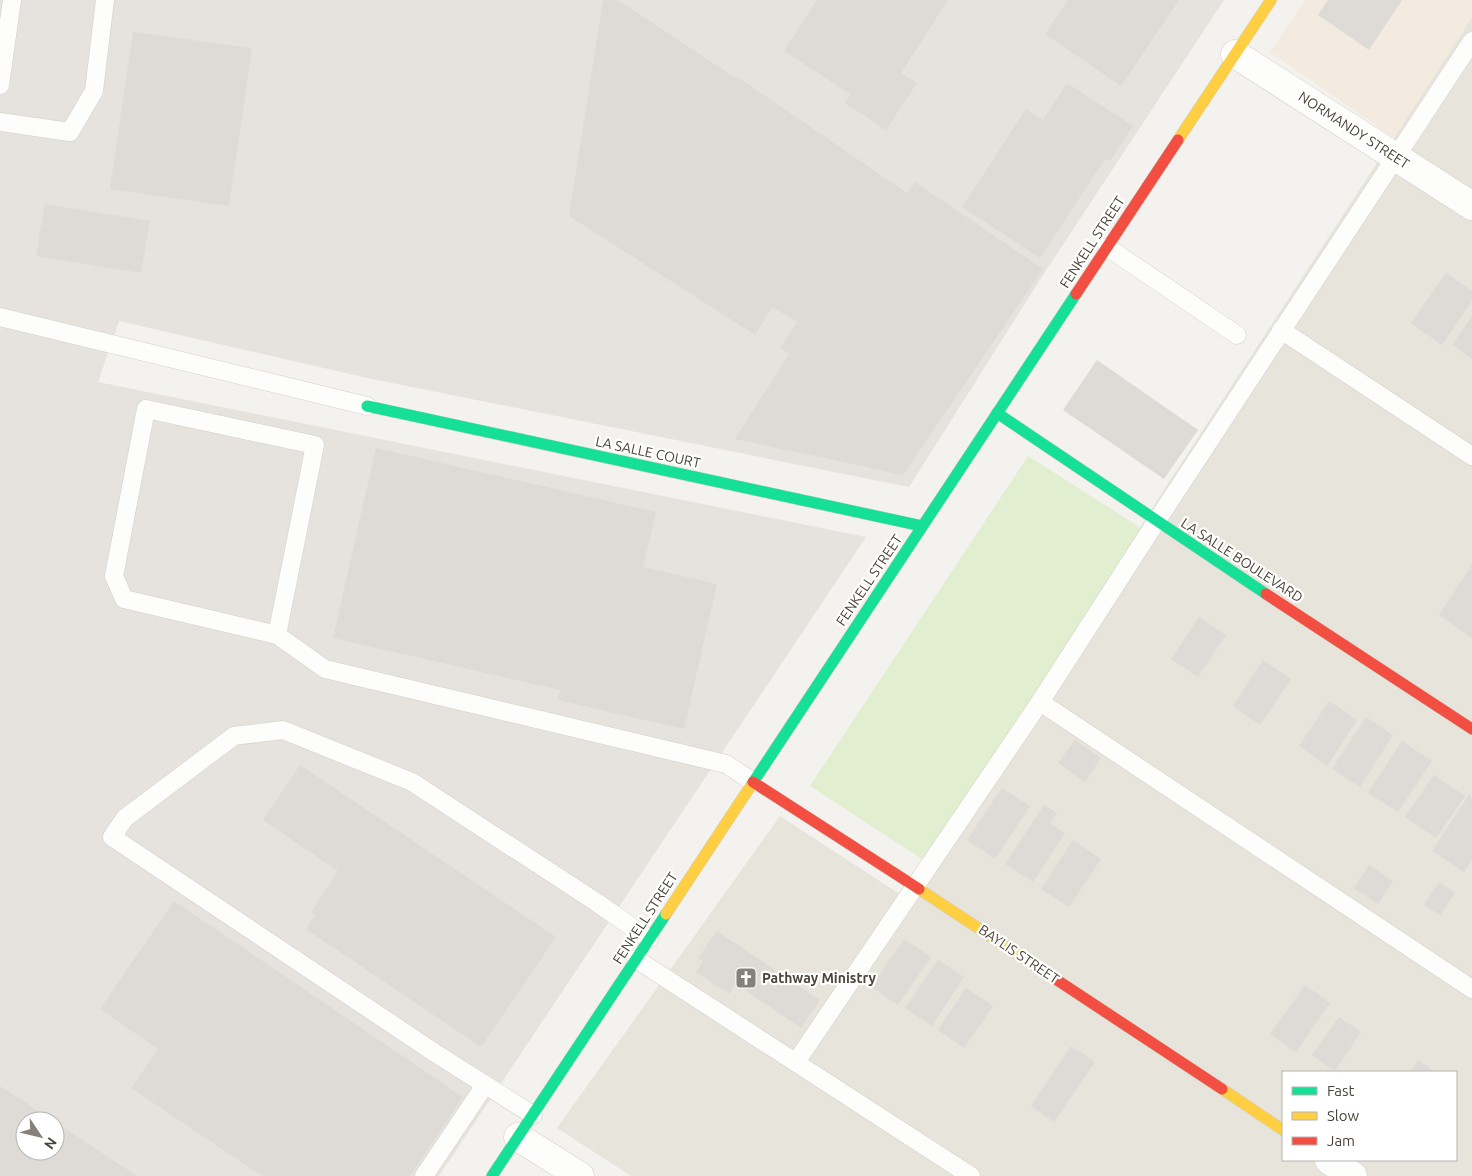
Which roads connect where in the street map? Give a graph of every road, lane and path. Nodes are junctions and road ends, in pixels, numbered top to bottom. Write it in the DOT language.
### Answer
graph roads {
  1 [pos="12,0"];
  2 [pos="105,0"];
  3 [pos="1271,0"];
  4 [pos="1472,41"];
  5 [pos="1235,54"];
  6 [pos="0,85"];
  7 [pos="0,122"];
  8 [pos="1396,157"];
  9 [pos="1472,206"];
  10 [pos="1107,248"];
  11 [pos="0,317"];
  12 [pos="1281,330"];
  13 [pos="1237,335"];
  14 [pos="368,406"];
  15 [pos="997,413"];
  16 [pos="1472,456"];
  17 [pos="1156,522"];
  18 [pos="922,526"];
  19 [pos="277,635"];
  20 [pos="1040,702"];
  21 [pos="1472,729"];
  22 [pos="752,782"];
  23 [pos="917,887"];
  24 [pos="649,939"];
  25 [pos="636,959"];
  26 [pos="1472,989"];
  27 [pos="796,1062"];
  28 [pos="485,1085"];
  29 [pos="525,1126"];
  30 [pos="1282,1129"];
  31 [pos="1330,1161"];
  32 [pos="424,1176"];
  33 [pos="492,1176"];
  34 [pos="580,1176"];
  35 [pos="971,1176"];
  36 [pos="1353,1176"];
  1 -- 6 [label="lane"];
  2 -- 7 [label="lane"];
  3 -- 5 [label="street, FENKELL STREET"];
  4 -- 8 [label="lane"];
  5 -- 8 [label="street, NORMANDY STREET"];
  5 -- 10 [label="street, FENKELL STREET"];
  8 -- 9 [label="street, NORMANDY STREET"];
  8 -- 12 [label="lane"];
  10 -- 13 [label="lane"];
  10 -- 15 [label="street, FENKELL STREET"];
  11 -- 14 [label="lane"];
  12 -- 16 [label="lane"];
  12 -- 17 [label="lane"];
  14 -- 18 [label="street, LA SALLE COURT"];
  15 -- 17 [label="street, LA SALLE BOULEVARD"];
  15 -- 18 [label="street, FENKELL STREET"];
  17 -- 20 [label="lane"];
  17 -- 21 [label="street, LA SALLE BOULEVARD"];
  18 -- 22 [label="street, FENKELL STREET"];
  19 -- 19 [label="lane"];
  19 -- 22 [label="lane"];
  20 -- 23 [label="lane"];
  20 -- 26 [label="lane"];
  22 -- 23 [label="street, BAYLIS STREET"];
  22 -- 24 [label="street, FENKELL STREET"];
  23 -- 27 [label="lane"];
  23 -- 30 [label="street, BAYLIS STREET"];
  24 -- 25 [label="street, FENKELL STREET"];
  24 -- 28 [label="lane"];
  25 -- 27 [label="lane"];
  25 -- 29 [label="street, FENKELL STREET"];
  27 -- 35 [label="lane"];
  28 -- 29 [label="lane"];
  28 -- 32 [label="lane"];
  29 -- 33 [label="street, FENKELL STREET"];
  29 -- 34 [label="street"];
  31 -- 36 [label="street"];
}
